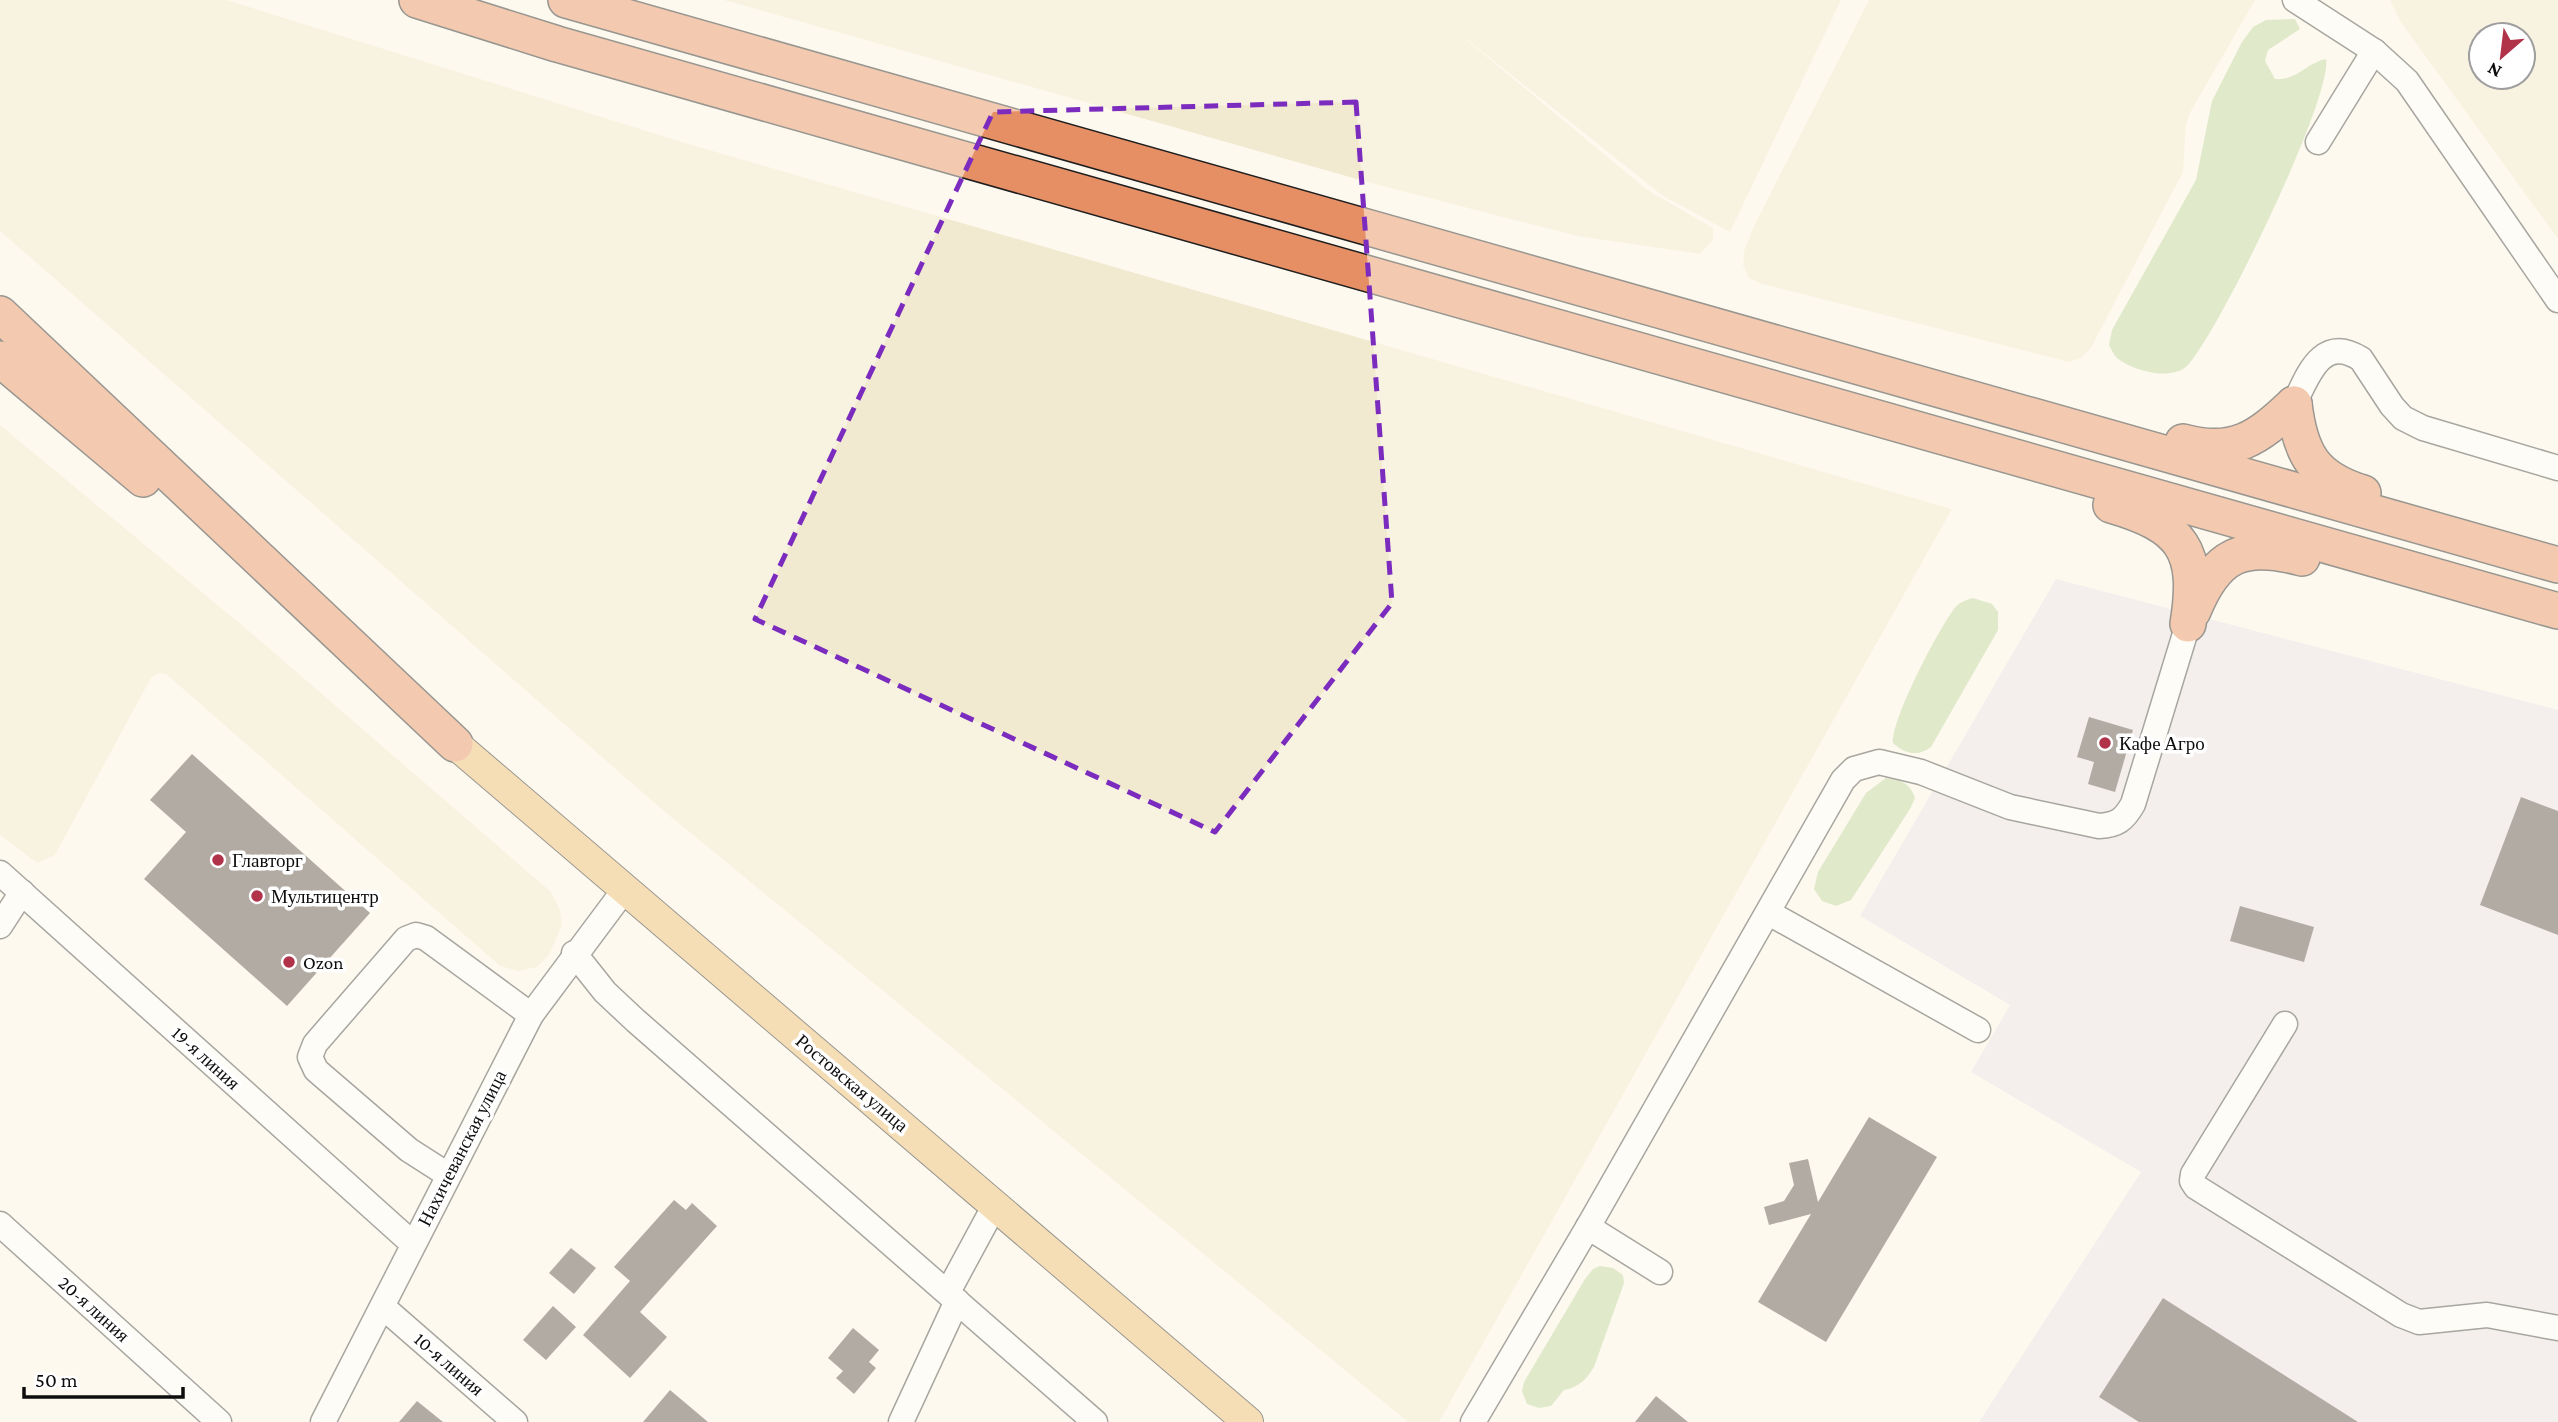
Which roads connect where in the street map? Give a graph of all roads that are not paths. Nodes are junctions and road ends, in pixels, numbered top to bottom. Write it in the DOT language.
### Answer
graph roads {
  1 [pos="417,0"];
  2 [pos="566,0"];
  3 [pos="2295,0"];
  4 [pos="2374,51"];
  5 [pos="2318,142"];
  6 [pos="1539,276"];
  7 [pos="2558,300"];
  8 [pos="0,314"];
  9 [pos="1599,340"];
  10 [pos="0,359"];
  11 [pos="2294,404"];
  12 [pos="2558,468"];
  13 [pos="2558,548"];
  14 [pos="2558,565"];
  15 [pos="2558,611"];
  16 [pos="2188,624"];
  17 [pos="2558,630"];
  18 [pos="455,744"];
  19 [pos="0,873"];
  20 [pos="625,889"];
  21 [pos="22,892"];
  22 [pos="1769,913"];
  23 [pos="0,926"];
  24 [pos="574,953"];
  25 [pos="531,1015"];
  26 [pos="2285,1024"];
  27 [pos="1978,1030"];
  28 [pos="448,1175"];
  29 [pos="995,1205"];
  30 [pos="0,1224"];
  31 [pos="1588,1227"];
  32 [pos="413,1244"];
  33 [pos="1660,1272"];
  34 [pos="953,1297"];
  35 [pos="383,1307"];
  36 [pos="2558,1328"];
  37 [pos="219,1422"];
  38 [pos="323,1422"];
  39 [pos="515,1422"];
  40 [pos="901,1422"];
  41 [pos="1095,1422"];
  42 [pos="1248,1422"];
  43 [pos="1473,1422"];
  1 -- 9 [label="highway"];
  2 -- 6 [label="highway"];
  3 -- 4 [label="street"];
  4 -- 5 [label="street"];
  4 -- 7 [label="street"];
  6 -- 11 [label="highway"];
  6 -- 14 [label="highway"];
  8 -- 18 [label="highway"];
  9 -- 15 [label="highway"];
  9 -- 16 [label="highway"];
  10 -- 18 [label="highway"];
  11 -- 12 [label="street"];
  11 -- 13 [label="highway"];
  16 -- 17 [label="highway"];
  16 -- 22 [label="street"];
  18 -- 20 [label="main road, Ростовская улица"];
  19 -- 21 [label="street, 19-я линия"];
  20 -- 24 [label="street, Нахичеванская улица"];
  20 -- 29 [label="main road, Ростовская улица"];
  21 -- 23 [label="street"];
  21 -- 32 [label="street, 19-я линия"];
  22 -- 27 [label="street"];
  22 -- 31 [label="street"];
  24 -- 25 [label="street, Нахичеванская улица"];
  24 -- 34 [label="street"];
  25 -- 28 [label="street, Нахичеванская улица"];
  25 -- 28 [label="street"];
  26 -- 36 [label="street"];
  28 -- 32 [label="street, Нахичеванская улица"];
  29 -- 34 [label="street"];
  29 -- 42 [label="main road, Ростовская улица"];
  30 -- 37 [label="street, 20-я линия"];
  31 -- 33 [label="street"];
  31 -- 43 [label="street"];
  32 -- 35 [label="street, Нахичеванская улица"];
  34 -- 40 [label="street"];
  34 -- 41 [label="street"];
  35 -- 38 [label="street, Нахичеванская улица"];
  35 -- 39 [label="street, 10-я линия"];
}
